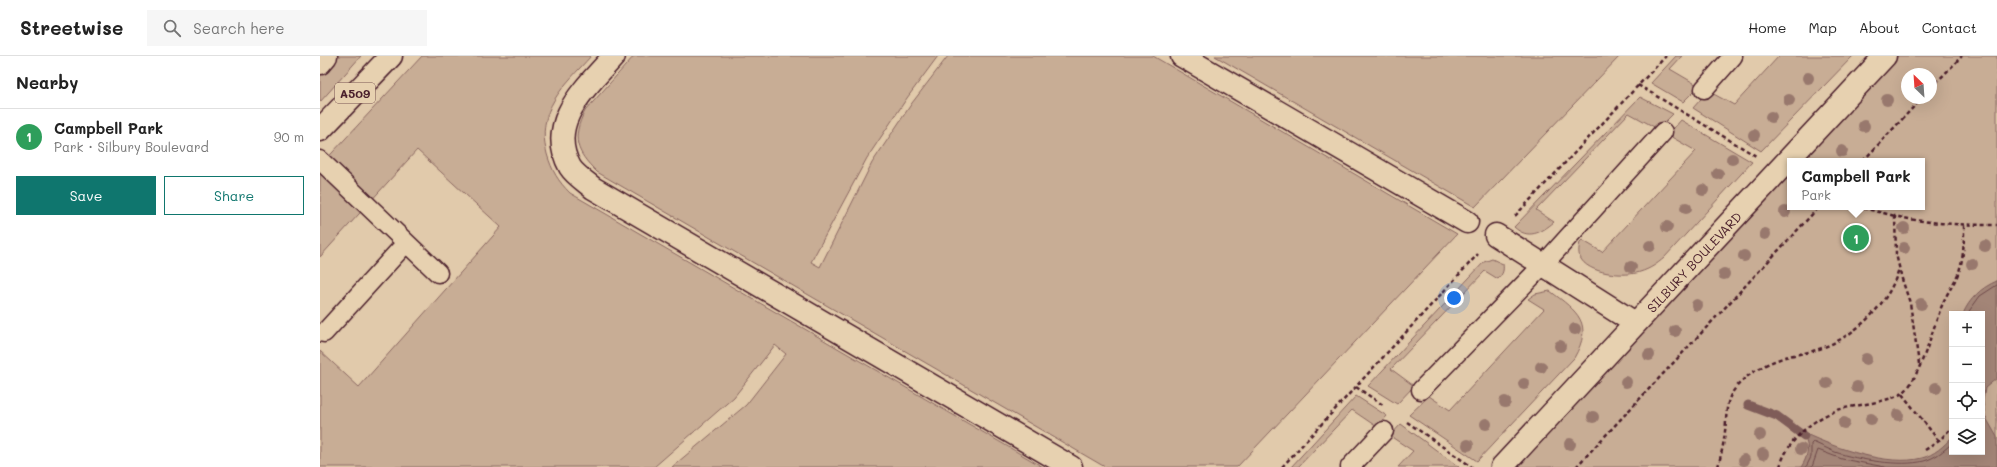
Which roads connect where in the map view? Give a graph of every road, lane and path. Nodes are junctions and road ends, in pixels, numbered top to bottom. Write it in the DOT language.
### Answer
graph roads {
  1 [pos="326,56"];
  2 [pos="391,56"];
  3 [pos="614,56"];
  4 [pos="1182,56"];
  5 [pos="1666,56"];
  6 [pos="1733,56"];
  7 [pos="1885,56"];
  8 [pos="1962,56"];
  9 [pos="320,63"];
  10 [pos="1937,82"];
  11 [pos="1638,85"];
  12 [pos="1704,89"];
  13 [pos="1916,104"];
  14 [pos="1683,111"];
  15 [pos="320,130"];
  16 [pos="1663,132"];
  17 [pos="1788,158"];
  18 [pos="1866,158"];
  19 [pos="1787,159"];
  20 [pos="320,160"];
  21 [pos="1778,169"];
  22 [pos="1816,210"];
  23 [pos="1871,210"];
  24 [pos="1895,216"];
  25 [pos="1467,222"];
  26 [pos="1964,225"];
  27 [pos="1997,225"];
  28 [pos="1496,235"];
  29 [pos="406,243"];
  30 [pos="1543,265"];
  31 [pos="1899,268"];
  32 [pos="438,273"];
  33 [pos="1635,323"];
  34 [pos="324,334"];
  35 [pos="1920,364"];
  36 [pos="1356,387"];
  37 [pos="1421,390"];
  38 [pos="1902,394"];
  39 [pos="1399,416"];
  40 [pos="1949,430"];
  41 [pos="1384,432"];
  42 [pos="1939,441"];
  43 [pos="1925,450"];
  44 [pos="1071,467"];
  45 [pos="1282,467"];
  46 [pos="1350,467"];
  47 [pos="1472,467"];
  48 [pos="1502,467"];
  49 [pos="1576,467"];
  50 [pos="1718,467"];
  51 [pos="1780,467"];
  1 -- 9 [label="street"];
  2 -- 15 [label="street, A509"];
  3 -- 44 [label="street"];
  4 -- 25 [label="street"];
  5 -- 11 [label="path"];
  6 -- 12 [label="lane"];
  7 -- 17 [label="street, SILBURY BOULEVARD"];
  8 -- 10 [label="path"];
  11 -- 14 [label="path"];
  11 -- 28 [label="path"];
  13 -- 18 [label="path"];
  14 -- 16 [label="path"];
  14 -- 21 [label="path"];
  16 -- 30 [label="lane"];
  19 -- 21 [label="street, SILBURY BOULEVARD"];
  20 -- 29 [label="lane"];
  21 -- 33 [label="street, SILBURY BOULEVARD"];
  22 -- 49 [label="path"];
  23 -- 24 [label="path"];
  24 -- 26 [label="path"];
  24 -- 31 [label="path"];
  26 -- 27 [label="path"];
  26 -- 35 [label="path"];
  28 -- 30 [label="street"];
  28 -- 36 [label="path"];
  29 -- 32 [label="lane"];
  29 -- 34 [label="lane"];
  30 -- 33 [label="street"];
  30 -- 37 [label="lane"];
  31 -- 35 [label="path"];
  31 -- 50 [label="path"];
  33 -- 48 [label="street, SILBURY BOULEVARD"];
  35 -- 38 [label="path"];
  36 -- 39 [label="path"];
  36 -- 45 [label="path"];
  38 -- 42 [label="path"];
  38 -- 51 [label="path"];
  39 -- 41 [label="path"];
  39 -- 47 [label="path"];
  40 -- 42 [label="path"];
  41 -- 46 [label="lane"];
  42 -- 43 [label="path"];
}
